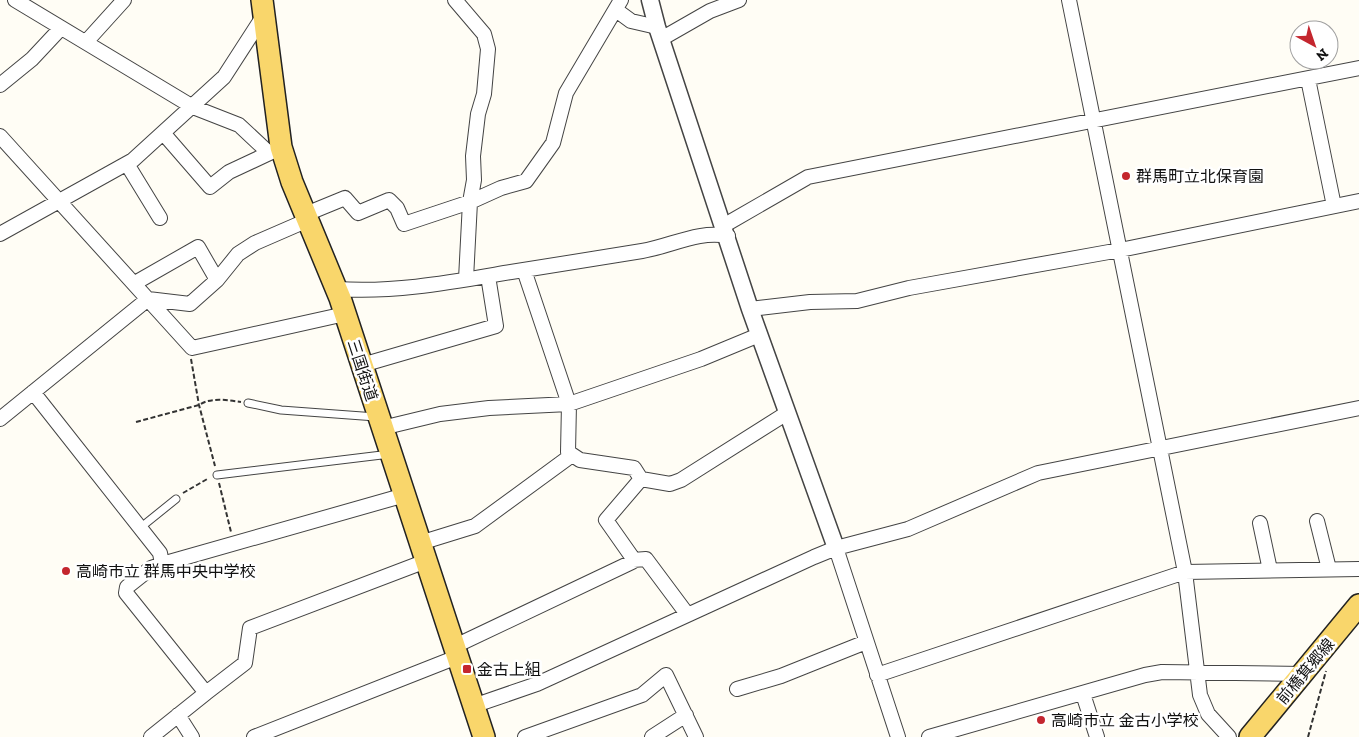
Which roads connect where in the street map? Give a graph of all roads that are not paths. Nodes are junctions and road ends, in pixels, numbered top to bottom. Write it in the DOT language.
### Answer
graph roads {
  1 [pos="15,0"];
  2 [pos="124,0"];
  3 [pos="455,0"];
  4 [pos="650,0"];
  5 [pos="739,0"];
  6 [pos="1069,0"];
  7 [pos="619,5"];
  8 [pos="263,7"];
  9 [pos="60,28"];
  10 [pos="659,33"];
  11 [pos="86,42"];
  12 [pos="1359,68"];
  13 [pos="1308,79"];
  14 [pos="0,85"];
  15 [pos="193,107"];
  16 [pos="1094,121"];
  17 [pos="164,134"];
  18 [pos="0,136"];
  19 [pos="275,150"];
  20 [pos="127,164"];
  21 [pos="1359,201"];
  22 [pos="470,202"];
  23 [pos="60,203"];
  24 [pos="1334,206"];
  25 [pos="307,217"];
  26 [pos="160,218"];
  27 [pos="725,231"];
  28 [pos="0,234"];
  29 [pos="1120,250"];
  30 [pos="524,270"];
  31 [pos="488,276"];
  32 [pos="217,280"];
  33 [pos="466,280"];
  34 [pos="135,283"];
  35 [pos="336,288"];
  36 [pos="148,299"];
  37 [pos="750,309"];
  38 [pos="345,314"];
  39 [pos="759,335"];
  40 [pos="362,365"];
  41 [pos="33,392"];
  42 [pos="248,403"];
  43 [pos="569,404"];
  44 [pos="1359,408"];
  45 [pos="787,413"];
  46 [pos="0,419"];
  47 [pos="380,422"];
  48 [pos="1160,449"];
  49 [pos="390,454"];
  50 [pos="572,455"];
  51 [pos="217,475"];
  52 [pos="641,478"];
  53 [pos="405,495"];
  54 [pos="176,499"];
  55 [pos="1317,520"];
  56 [pos="1260,523"];
  57 [pos="140,528"];
  58 [pos="836,548"];
  59 [pos="423,552"];
  60 [pos="633,560"];
  61 [pos="162,564"];
  62 [pos="1329,569"];
  63 [pos="1359,569"];
  64 [pos="1270,570"];
  65 [pos="1185,572"];
  66 [pos="1359,605"];
  67 [pos="687,614"];
  68 [pos="866,642"];
  69 [pos="455,652"];
  70 [pos="1199,673"];
  71 [pos="1303,674"];
  72 [pos="877,675"];
  73 [pos="737,689"];
  74 [pos="206,693"];
  75 [pos="1084,694"];
  76 [pos="473,706"];
  77 [pos="178,715"];
  78 [pos="686,715"];
  79 [pos="151,737"];
  80 [pos="192,737"];
  81 [pos="254,737"];
  82 [pos="484,737"];
  83 [pos="525,737"];
  84 [pos="652,737"];
  85 [pos="696,737"];
  86 [pos="898,737"];
  87 [pos="929,737"];
  88 [pos="1097,737"];
  89 [pos="1228,737"];
  90 [pos="1250,737"];
  1 -- 9 [label="street"];
  2 -- 11 [label="street"];
  3 -- 22 [label="street"];
  4 -- 10 [label="street"];
  5 -- 10 [label="street"];
  6 -- 16 [label="street"];
  7 -- 10 [label="street"];
  7 -- 22 [label="street"];
  8 -- 15 [label="street"];
  8 -- 19 [label="main road, 三国街道"];
  9 -- 11 [label="street"];
  9 -- 14 [label="street"];
  10 -- 27 [label="street"];
  11 -- 15 [label="street"];
  12 -- 13 [label="street"];
  13 -- 16 [label="street"];
  13 -- 24 [label="street"];
  15 -- 17 [label="street"];
  15 -- 19 [label="street"];
  16 -- 27 [label="street"];
  16 -- 29 [label="street"];
  17 -- 19 [label="street"];
  17 -- 20 [label="street"];
  18 -- 23 [label="street"];
  19 -- 25 [label="main road, 三国街道"];
  20 -- 23 [label="street"];
  20 -- 26 [label="street"];
  21 -- 24 [label="street"];
  22 -- 25 [label="street"];
  22 -- 33 [label="street"];
  23 -- 28 [label="street"];
  23 -- 34 [label="street"];
  24 -- 29 [label="street"];
  25 -- 32 [label="street"];
  25 -- 35 [label="main road, 三国街道"];
  27 -- 30 [label="street"];
  27 -- 37 [label="street"];
  29 -- 37 [label="street"];
  29 -- 48 [label="street"];
  30 -- 31 [label="street"];
  30 -- 43 [label="street"];
  31 -- 33 [label="street"];
  31 -- 40 [label="street"];
  32 -- 34 [label="street"];
  32 -- 36 [label="street"];
  33 -- 35 [label="street"];
  34 -- 36 [label="street"];
  35 -- 38 [label="main road, 三国街道"];
  36 -- 38 [label="street"];
  36 -- 41 [label="street"];
  37 -- 39 [label="street"];
  38 -- 40 [label="main road, 三国街道"];
  39 -- 43 [label="street"];
  39 -- 45 [label="street"];
  40 -- 47 [label="main road, 三国街道"];
  41 -- 46 [label="street"];
  41 -- 57 [label="street"];
  42 -- 47 [label="lane"];
  43 -- 47 [label="street"];
  43 -- 50 [label="street"];
  44 -- 48 [label="street"];
  45 -- 52 [label="street"];
  45 -- 58 [label="street"];
  47 -- 49 [label="main road, 三国街道"];
  48 -- 58 [label="street"];
  48 -- 65 [label="street"];
  49 -- 51 [label="lane"];
  49 -- 53 [label="main road, 三国街道"];
  50 -- 52 [label="street"];
  50 -- 59 [label="street"];
  52 -- 60 [label="street"];
  53 -- 59 [label="main road, 三国街道"];
  53 -- 61 [label="street"];
  54 -- 57 [label="lane"];
  55 -- 62 [label="street"];
  56 -- 64 [label="street"];
  57 -- 61 [label="street"];
  58 -- 67 [label="street"];
  58 -- 68 [label="street"];
  59 -- 69 [label="main road, 三国街道"];
  59 -- 74 [label="street"];
  60 -- 67 [label="street"];
  60 -- 69 [label="street"];
  61 -- 74 [label="street"];
  62 -- 63 [label="street"];
  62 -- 64 [label="street"];
  64 -- 65 [label="street"];
  65 -- 70 [label="street"];
  65 -- 72 [label="street"];
  66 -- 71 [label="main road, 前橋箕郷線"];
  67 -- 76 [label="street"];
  68 -- 72 [label="street"];
  68 -- 73 [label="street"];
  69 -- 76 [label="main road, 三国街道"];
  69 -- 81 [label="street"];
  70 -- 71 [label="street"];
  70 -- 75 [label="street"];
  70 -- 89 [label="street"];
  71 -- 90 [label="main road, 前橋箕郷線"];
  72 -- 86 [label="street"];
  74 -- 77 [label="street"];
  75 -- 87 [label="street"];
  75 -- 88 [label="street"];
  76 -- 82 [label="main road, 三国街道"];
  77 -- 79 [label="street"];
  77 -- 80 [label="street"];
  78 -- 83 [label="street"];
  78 -- 84 [label="street"];
  78 -- 85 [label="street"];
}
